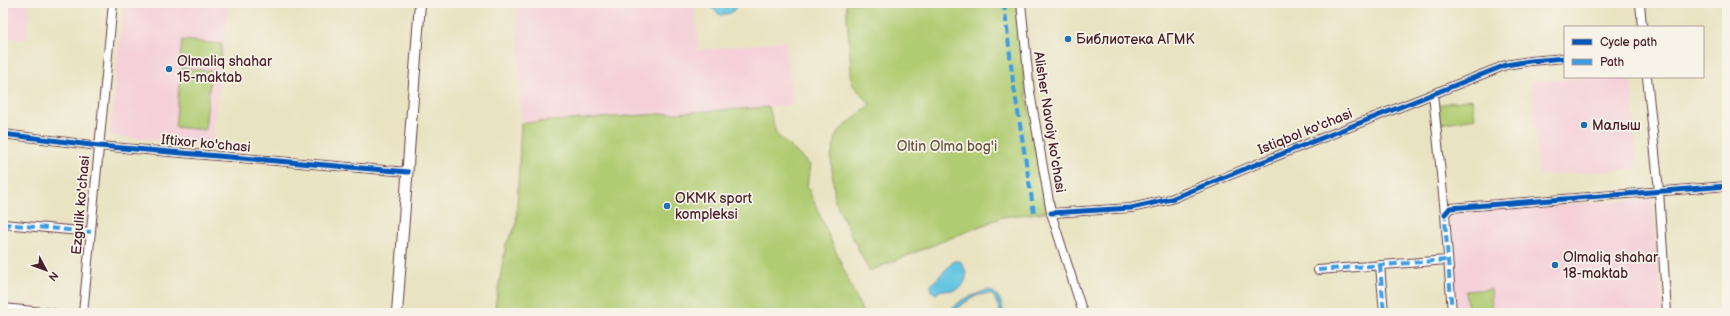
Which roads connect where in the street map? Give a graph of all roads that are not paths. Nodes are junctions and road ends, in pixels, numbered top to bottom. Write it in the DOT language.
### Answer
graph roads {
  1 [pos="113,3"];
  2 [pos="420,3"];
  3 [pos="1021,3"];
  4 [pos="1640,3"];
  5 [pos="1642,26"];
  6 [pos="1564,58"];
  7 [pos="1647,78"];
  8 [pos="1433,94"];
  9 [pos="3,134"];
  10 [pos="99,146"];
  11 [pos="408,172"];
  12 [pos="1727,186"];
  13 [pos="1659,191"];
  14 [pos="1051,213"];
  15 [pos="1445,214"];
  16 [pos="3,224"];
  17 [pos="91,232"];
  18 [pos="1447,260"];
  19 [pos="1380,265"];
  20 [pos="1318,270"];
  21 [pos="3,308"];
  22 [pos="53,313"];
  23 [pos="83,313"];
  24 [pos="397,313"];
  25 [pos="1083,313"];
  26 [pos="1384,313"];
  27 [pos="1452,313"];
  28 [pos="1667,313"];
  1 -- 10 [label="street, Ezgulik ko'chasi"];
  2 -- 11 [label="main road"];
  3 -- 14 [label="street, Alisher Navoiy ko'chasi"];
  4 -- 5 [label="street"];
  6 -- 8 [label="street, Istiqbol ko'chasi"];
  7 -- 13 [label="street"];
  8 -- 14 [label="street, Istiqbol ko'chasi"];
  8 -- 15 [label="street"];
  9 -- 10 [label="street, Iftixor ko'chasi"];
  10 -- 11 [label="street, Iftixor ko'chasi"];
  10 -- 17 [label="street, Ezgulik ko'chasi"];
  11 -- 24 [label="main road"];
  12 -- 13 [label="street"];
  13 -- 15 [label="street"];
  13 -- 28 [label="street"];
  14 -- 25 [label="street, Alisher Navoiy ko'chasi"];
  15 -- 18 [label="street"];
  16 -- 17 [label="street"];
  17 -- 23 [label="street, Ezgulik ko'chasi"];
  18 -- 19 [label="street"];
  18 -- 27 [label="street"];
  19 -- 20 [label="street"];
  19 -- 26 [label="street"];
  21 -- 22 [label="street"];
}
